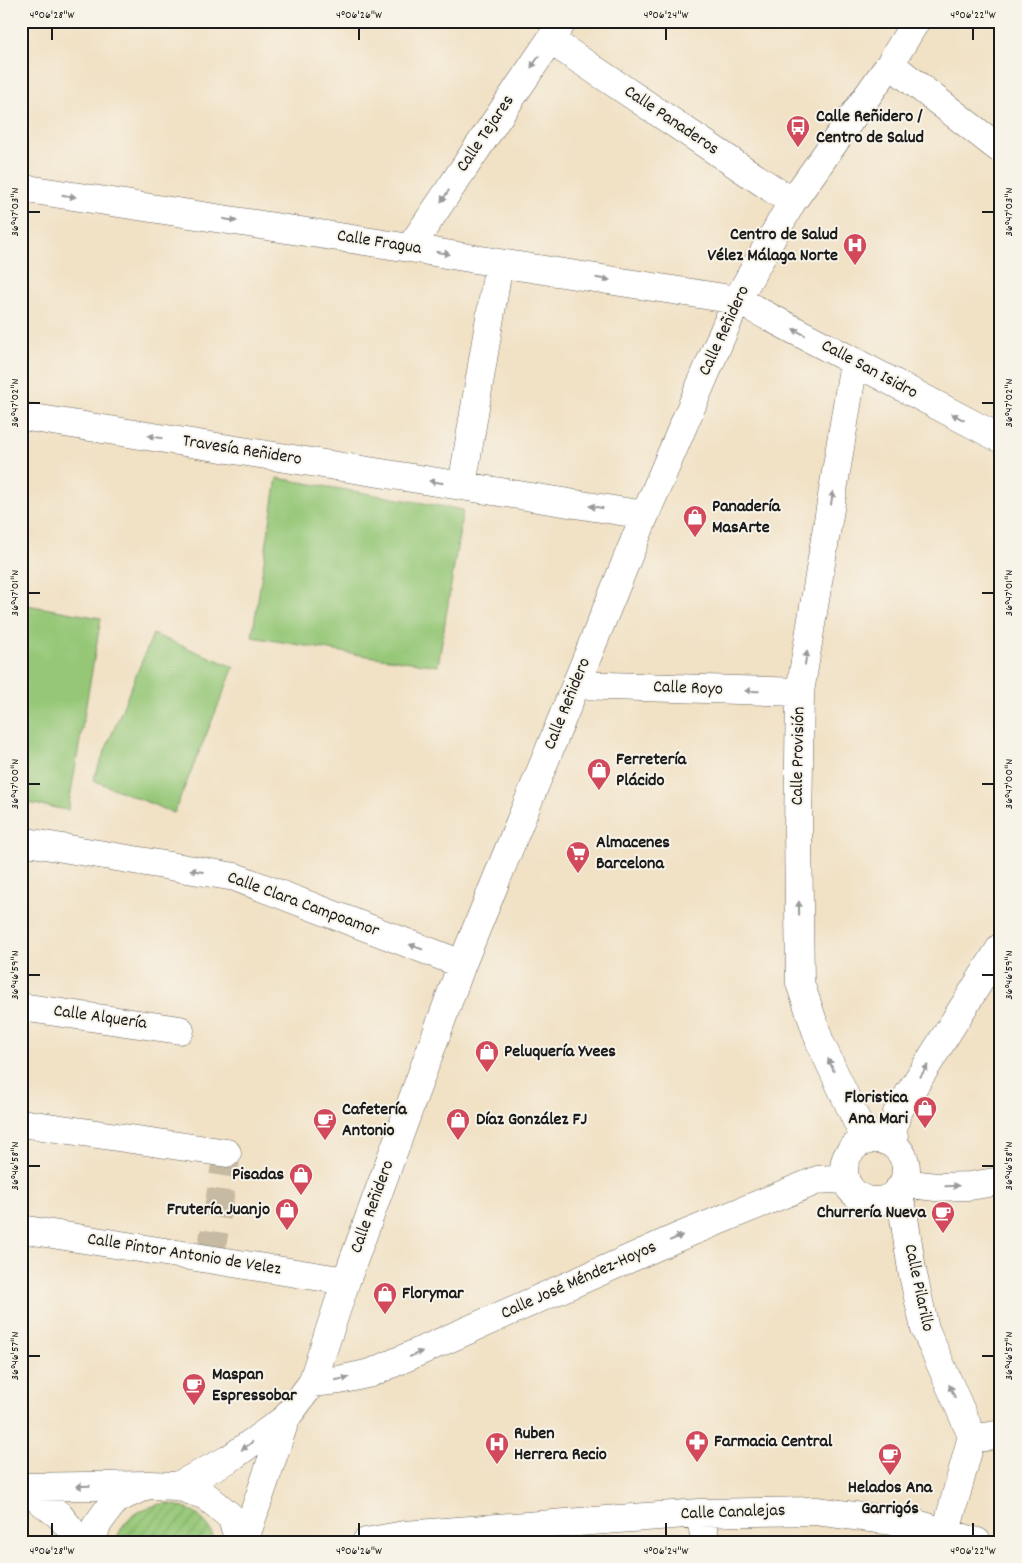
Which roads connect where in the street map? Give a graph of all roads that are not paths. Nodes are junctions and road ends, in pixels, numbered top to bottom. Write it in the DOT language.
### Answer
graph roads {
  1 [pos="916,21"];
  2 [pos="556,30"];
  3 [pos="890,64"];
  4 [pos="1001,150"];
  5 [pos="21,188"];
  6 [pos="792,202"];
  7 [pos="410,248"];
  8 [pos="499,263"];
  9 [pos="737,300"];
  10 [pos="854,362"];
  11 [pos="21,416"];
  12 [pos="1001,439"];
  13 [pos="462,486"];
  14 [pos="645,515"];
  15 [pos="576,685"];
  16 [pos="800,692"];
  17 [pos="21,841"];
  18 [pos="1001,947"];
  19 [pos="462,964"];
  20 [pos="21,1007"];
  21 [pos="180,1030"];
  22 [pos="21,1122"];
  23 [pos="866,1141"];
  24 [pos="895,1146"];
  25 [pos="227,1153"];
  26 [pos="846,1181"];
  27 [pos="1001,1181"];
  28 [pos="900,1187"];
  29 [pos="21,1229"];
  30 [pos="346,1281"];
  31 [pos="312,1383"];
  32 [pos="286,1418"];
  33 [pos="1001,1434"];
  34 [pos="972,1436"];
  35 [pos="149,1485"];
  36 [pos="177,1486"];
  37 [pos="22,1487"];
  38 [pos="699,1513"];
  39 [pos="946,1532"];
  40 [pos="81,1542"];
  41 [pos="93,1542"];
  42 [pos="242,1542"];
  43 [pos="366,1542"];
  44 [pos="706,1542"];
  45 [pos="978,1542"];
  1 -- 3 [label="street, Calle Reñidero"];
  2 -- 6 [label="street, Calle Panaderos"];
  2 -- 7 [label="street, Calle Tejares, one-way"];
  3 -- 4 [label="street"];
  3 -- 6 [label="street, Calle Reñidero"];
  5 -- 7 [label="street, Calle Fragua, one-way"];
  6 -- 9 [label="street, Calle Reñidero"];
  7 -- 8 [label="street, Calle Fragua, one-way"];
  8 -- 9 [label="street, Calle Fragua, one-way"];
  8 -- 13 [label="street"];
  10 -- 9 [label="street, Calle San Isidro, one-way"];
  9 -- 14 [label="street, Calle Reñidero"];
  12 -- 10 [label="street, Calle San Isidro, one-way"];
  16 -- 10 [label="street, Calle Provisión, one-way"];
  13 -- 11 [label="street, Travesía Reñidero, one-way"];
  14 -- 13 [label="street, Travesía Reñidero, one-way"];
  14 -- 15 [label="street, Calle Reñidero"];
  16 -- 15 [label="street, Calle Royo, one-way"];
  15 -- 19 [label="street, Calle Reñidero"];
  23 -- 16 [label="street, Calle Provisión, one-way"];
  19 -- 17 [label="street, Calle Clara Campoamor, one-way"];
  24 -- 18 [label="street, one-way"];
  19 -- 30 [label="street, Calle Reñidero"];
  20 -- 21 [label="street, Calle Alquería"];
  22 -- 25 [label="street"];
  23 -- 24 [label="street"];
  23 -- 26 [label="street"];
  24 -- 28 [label="street"];
  26 -- 28 [label="street"];
  31 -- 26 [label="street, Calle José Méndez-Hoyos, one-way"];
  28 -- 27 [label="street, one-way"];
  34 -- 28 [label="street, Calle Pilarillo, one-way"];
  29 -- 30 [label="street, Calle Pintor Antonio de Velez"];
  30 -- 31 [label="street, Calle Reñidero"];
  31 -- 32 [label="street, Calle Reñidero"];
  32 -- 36 [label="street, Calle Reñidero, one-way"];
  32 -- 42 [label="street, Calle Reñidero"];
  33 -- 34 [label="street"];
  34 -- 39 [label="street"];
  35 -- 36 [label="street"];
  35 -- 37 [label="street, one-way"];
  35 -- 41 [label="street"];
  36 -- 42 [label="street"];
  37 -- 40 [label="street"];
  38 -- 39 [label="street, Calle Canalejas"];
  38 -- 43 [label="street, Calle Canalejas"];
  38 -- 44 [label="street"];
  39 -- 45 [label="street, Calle Canalejas"];
}
